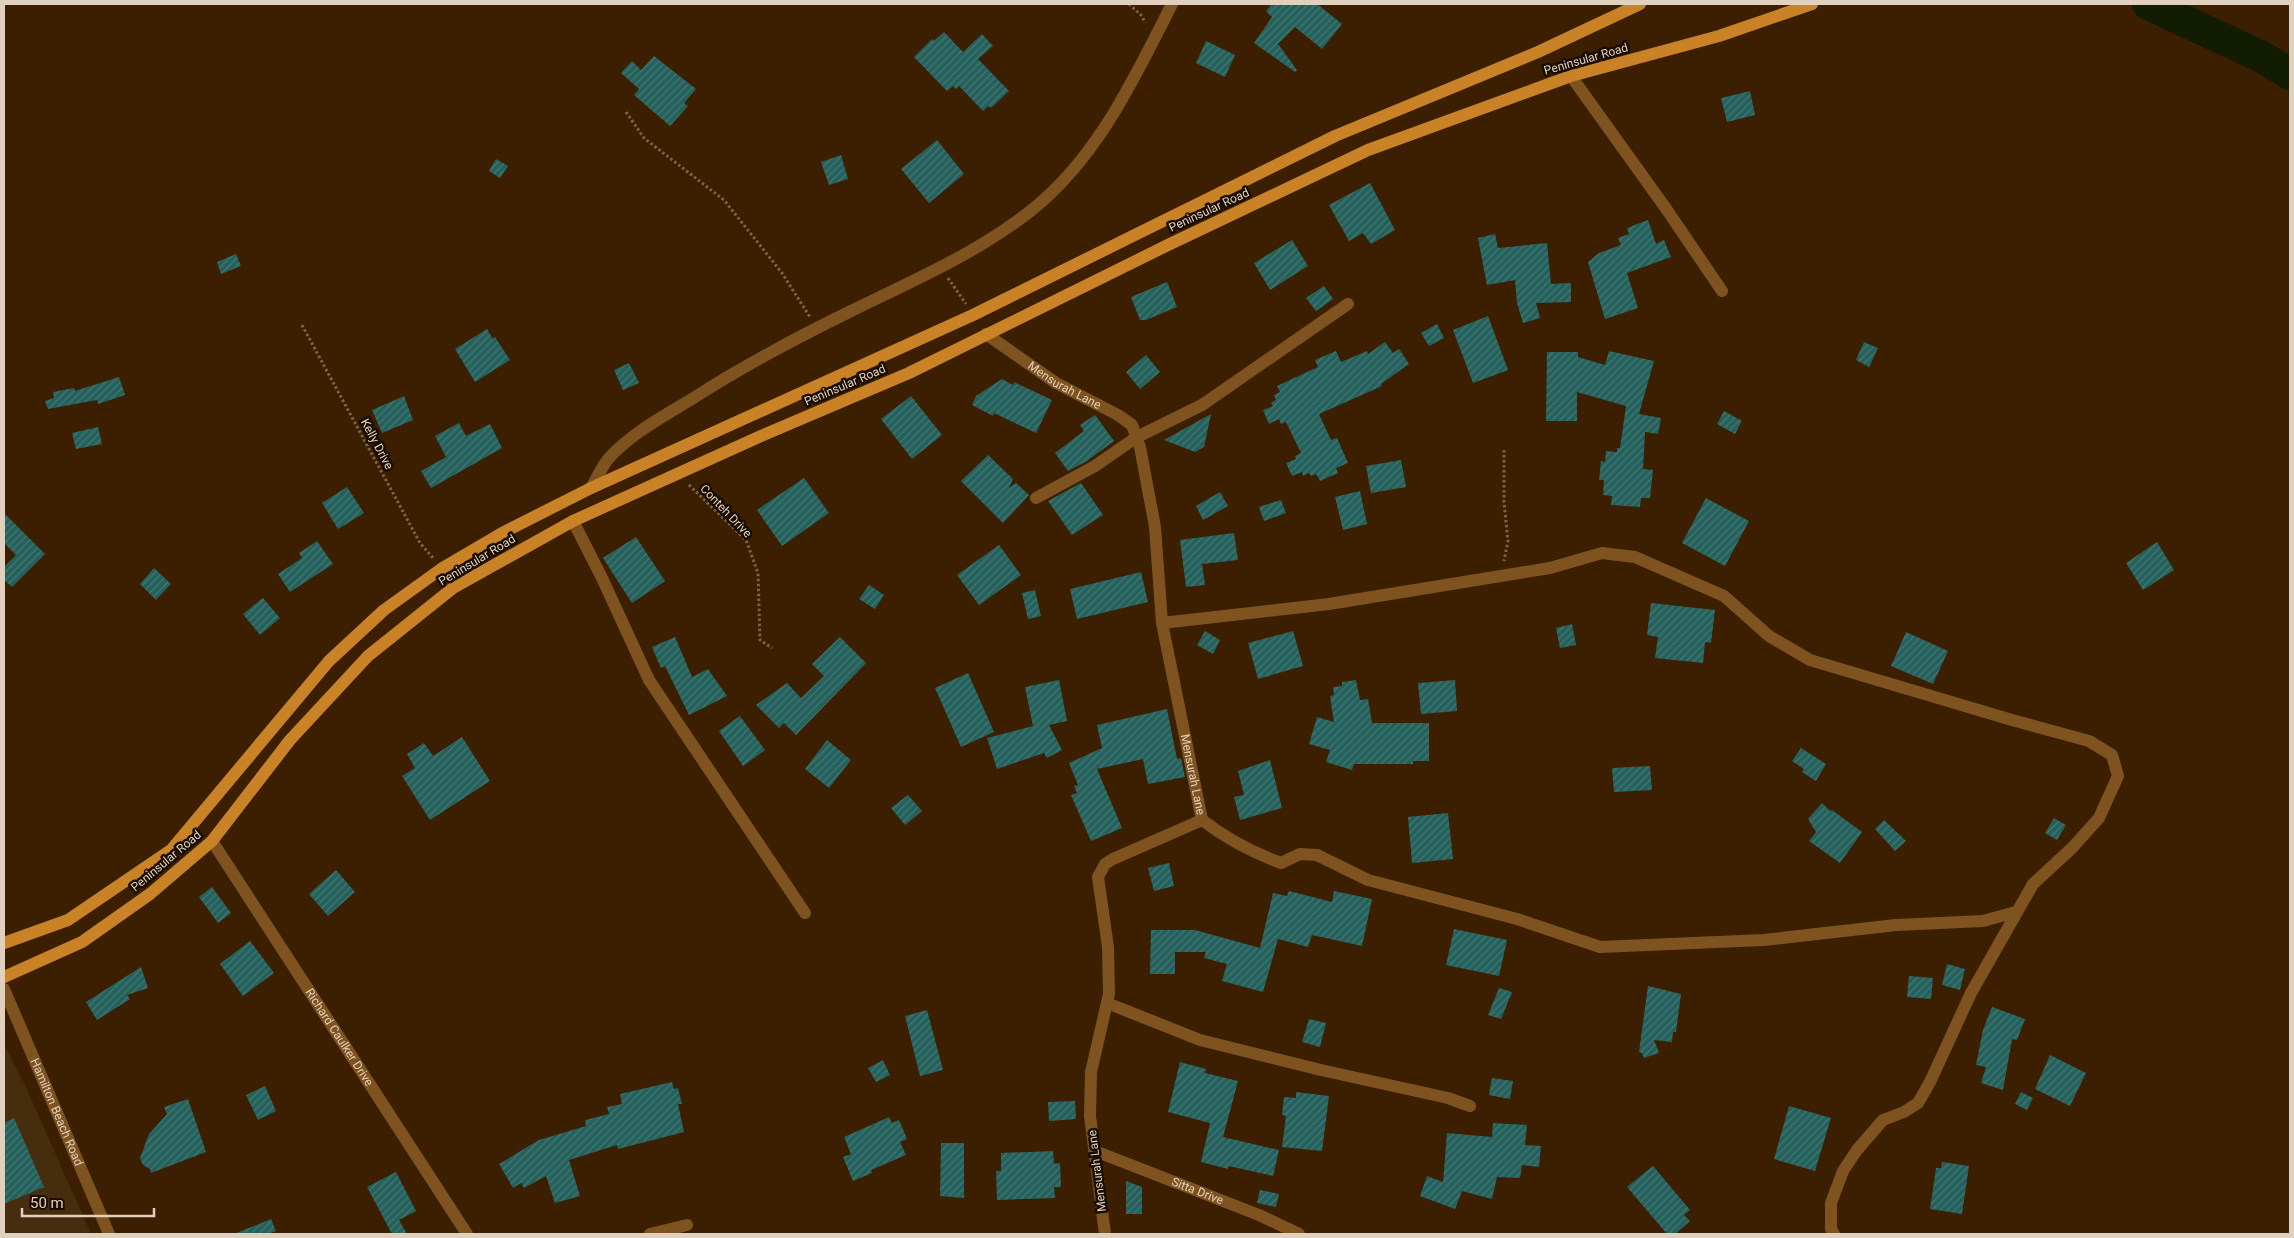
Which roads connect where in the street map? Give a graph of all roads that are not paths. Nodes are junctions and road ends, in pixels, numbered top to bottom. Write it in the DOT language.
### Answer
graph roads {
  1 [pos="1172,4"];
  2 [pos="1640,4"];
  3 [pos="1812,4"];
  4 [pos="1571,76"];
  5 [pos="1722,291"];
  6 [pos="1348,304"];
  7 [pos="986,334"];
  8 [pos="1136,437"];
  9 [pos="591,488"];
  10 [pos="1036,498"];
  11 [pos="573,521"];
  12 [pos="1162,623"];
  13 [pos="1202,820"];
  14 [pos="212,841"];
  15 [pos="2016,912"];
  16 [pos="805,913"];
  17 [pos="4,943"];
  18 [pos="4,978"];
  19 [pos="4,989"];
  20 [pos="1107,1003"];
  21 [pos="1470,1106"];
  22 [pos="1095,1151"];
  23 [pos="687,1225"];
  24 [pos="109,1234"];
  25 [pos="467,1234"];
  26 [pos="650,1234"];
  27 [pos="1105,1234"];
  28 [pos="1299,1234"];
  29 [pos="1834,1234"];
  1 -- 9 [label="street"];
  2 -- 9 [label="main road, Peninsular Road"];
  3 -- 4 [label="main road, Peninsular Road"];
  4 -- 5 [label="street"];
  4 -- 7 [label="main road, Peninsular Road"];
  6 -- 8 [label="street"];
  7 -- 8 [label="street, Mensurah Lane"];
  7 -- 11 [label="main road, Peninsular Road"];
  8 -- 10 [label="street"];
  8 -- 12 [label="street, Mensurah Lane"];
  9 -- 17 [label="main road, Peninsular Road"];
  11 -- 14 [label="main road, Peninsular Road"];
  11 -- 16 [label="street"];
  12 -- 13 [label="street, Mensurah Lane"];
  12 -- 15 [label="street"];
  13 -- 15 [label="street"];
  13 -- 20 [label="street, Mensurah Lane"];
  14 -- 18 [label="main road, Peninsular Road"];
  14 -- 25 [label="street, Richard Caulker Drive"];
  15 -- 29 [label="street"];
  19 -- 24 [label="street, Hamilton Beach Road"];
  20 -- 21 [label="street"];
  20 -- 22 [label="street, Mensurah Lane"];
  22 -- 27 [label="street, Mensurah Lane"];
  22 -- 28 [label="street, Sitta Drive"];
  23 -- 26 [label="street"];
}
